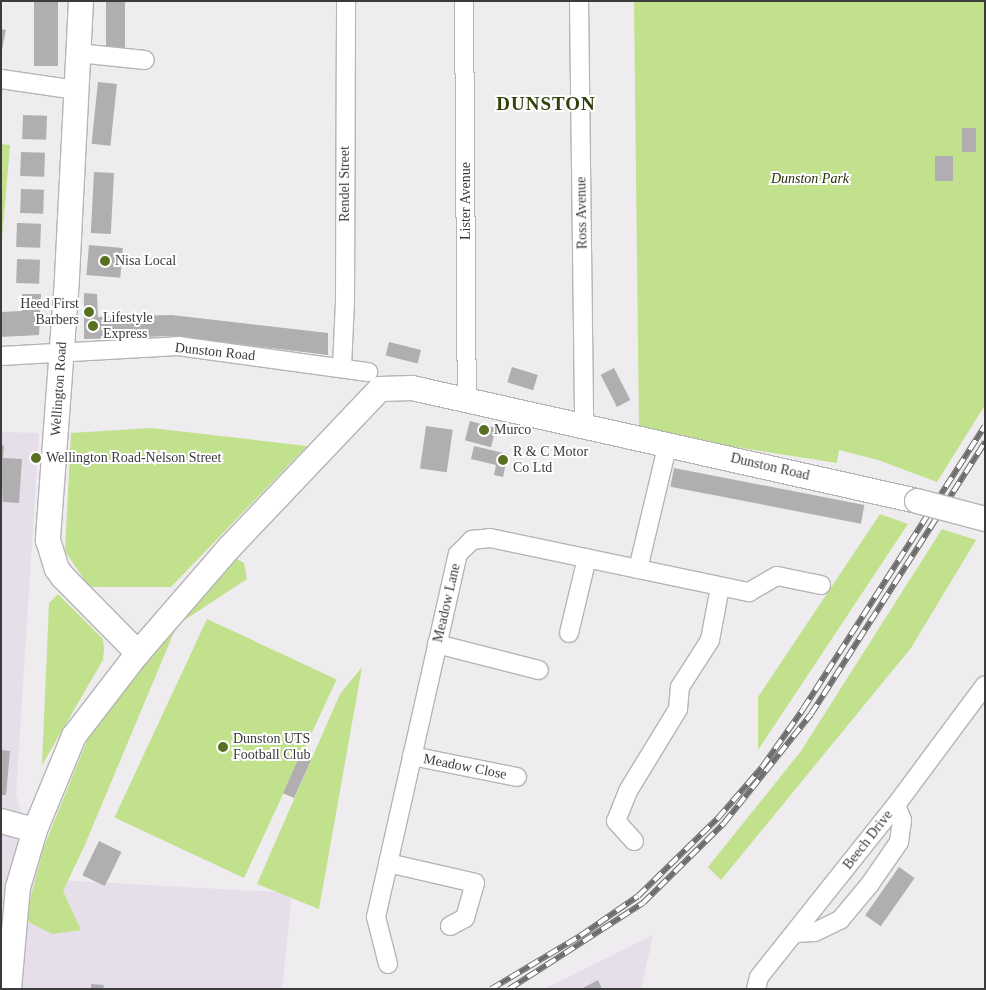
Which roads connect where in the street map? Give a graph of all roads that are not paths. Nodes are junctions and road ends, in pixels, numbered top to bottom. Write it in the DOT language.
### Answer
graph roads {
  1 [pos="81,1"];
  2 [pos="346,1"];
  3 [pos="464,1"];
  4 [pos="579,1"];
  5 [pos="78,53"];
  6 [pos="145,60"];
  7 [pos="1,79"];
  8 [pos="76,90"];
  9 [pos="61,355"];
  10 [pos="1,356"];
  11 [pos="342,367"];
  12 [pos="368,372"];
  13 [pos="467,400"];
  14 [pos="584,424"];
  15 [pos="668,443"];
  16 [pos="985,518"];
  17 [pos="586,558"];
  18 [pos="638,569"];
  19 [pos="821,585"];
  20 [pos="720,587"];
  21 [pos="569,633"];
  22 [pos="437,644"];
  23 [pos="138,653"];
  24 [pos="539,670"];
  25 [pos="983,689"];
  26 [pos="412,756"];
  27 [pos="517,777"];
  28 [pos="896,805"];
  29 [pos="1,821"];
  30 [pos="35,830"];
  31 [pos="634,841"];
  32 [pos="388,863"];
  33 [pos="450,926"];
  34 [pos="795,933"];
  35 [pos="388,964"];
  36 [pos="9,989"];
  37 [pos="756,989"];
  1 -- 5 [label="street, Wellington Road"];
  2 -- 11 [label="street, Rendel Street"];
  3 -- 13 [label="street, Lister Avenue"];
  4 -- 14 [label="street, Ross Avenue"];
  5 -- 6 [label="street"];
  5 -- 8 [label="street, Wellington Road"];
  7 -- 8 [label="street"];
  8 -- 9 [label="street, Wellington Road"];
  9 -- 10 [label="street, Dunston Road"];
  9 -- 11 [label="street, Dunston Road"];
  9 -- 23 [label="street, Wellington Road"];
  11 -- 12 [label="street, Dunston Road"];
  13 -- 14 [label="street, Dunston Road"];
  13 -- 23 [label="street, Dunston Road"];
  14 -- 15 [label="street, Dunston Road"];
  15 -- 16 [label="street, Dunston Road, bridge"];
  15 -- 18 [label="street"];
  17 -- 18 [label="street, Meadow Lane"];
  17 -- 21 [label="street"];
  17 -- 22 [label="street, Meadow Lane"];
  18 -- 20 [label="street, Meadow Lane"];
  19 -- 20 [label="street, Meadow Lane"];
  20 -- 31 [label="street"];
  22 -- 24 [label="street"];
  22 -- 26 [label="street, Meadow Lane"];
  23 -- 30 [label="street, Dunston Road"];
  25 -- 28 [label="street, Beech Drive"];
  26 -- 27 [label="street, Meadow Close"];
  26 -- 32 [label="street, Meadow Lane"];
  28 -- 34 [label="street, Beech Drive"];
  28 -- 34 [label="street"];
  29 -- 30 [label="street"];
  30 -- 36 [label="street, Dunston Road"];
  32 -- 33 [label="street"];
  32 -- 35 [label="street, Meadow Lane"];
  34 -- 37 [label="street, Beech Drive"];
}
